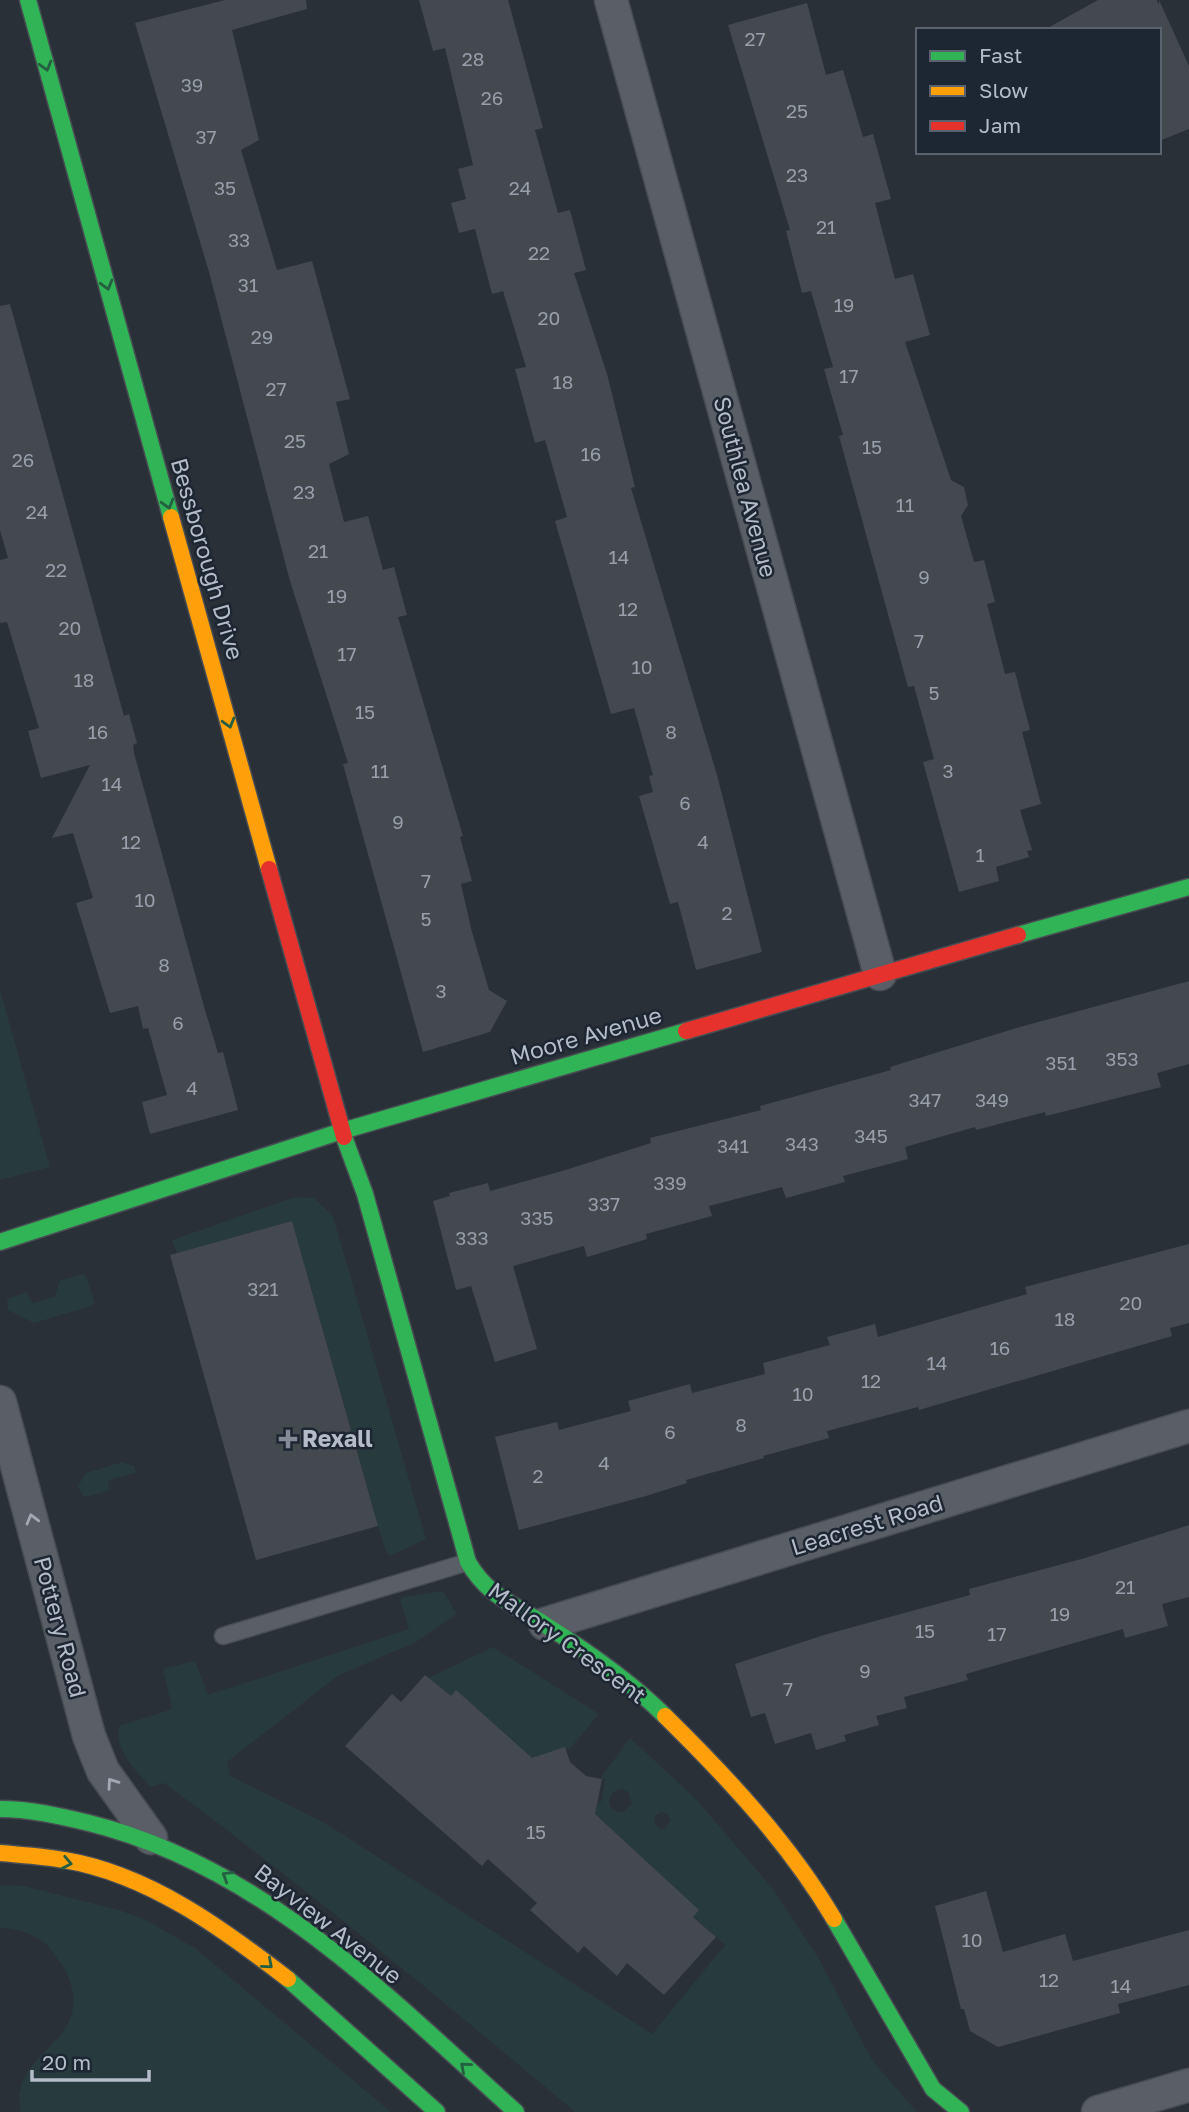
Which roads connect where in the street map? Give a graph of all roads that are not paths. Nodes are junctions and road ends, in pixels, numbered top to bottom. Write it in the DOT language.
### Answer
graph roads {
  1 [pos="28,0"];
  2 [pos="611,0"];
  3 [pos="1189,887"];
  4 [pos="880,974"];
  5 [pos="342,1131"];
  6 [pos="0,1242"];
  7 [pos="0,1402"];
  8 [pos="1189,1426"];
  9 [pos="468,1562"];
  10 [pos="545,1624"];
  11 [pos="223,1636"];
  12 [pos="0,1809"];
  13 [pos="151,1838"];
  14 [pos="0,1853"];
  15 [pos="1189,2085"];
  16 [pos="437,2112"];
  17 [pos="516,2112"];
  18 [pos="961,2112"];
  19 [pos="1098,2112"];
  1 -- 5 [label="street, Bessborough Drive, one-way"];
  2 -- 4 [label="street, Southlea Avenue"];
  3 -- 4 [label="street, Moore Avenue"];
  4 -- 5 [label="street, Moore Avenue"];
  5 -- 6 [label="street, Moore Avenue"];
  5 -- 9 [label="street, Mallory Crescent"];
  13 -- 7 [label="street, Pottery Road, one-way"];
  8 -- 10 [label="street, Leacrest Road"];
  9 -- 10 [label="street, Mallory Crescent"];
  9 -- 11 [label="lane"];
  10 -- 18 [label="street, Mallory Crescent"];
  12 -- 13 [label="street, Bayview Avenue"];
  17 -- 13 [label="street, Bayview Avenue, one-way"];
  14 -- 16 [label="street, one-way"];
  15 -- 19 [label="street"];
}
